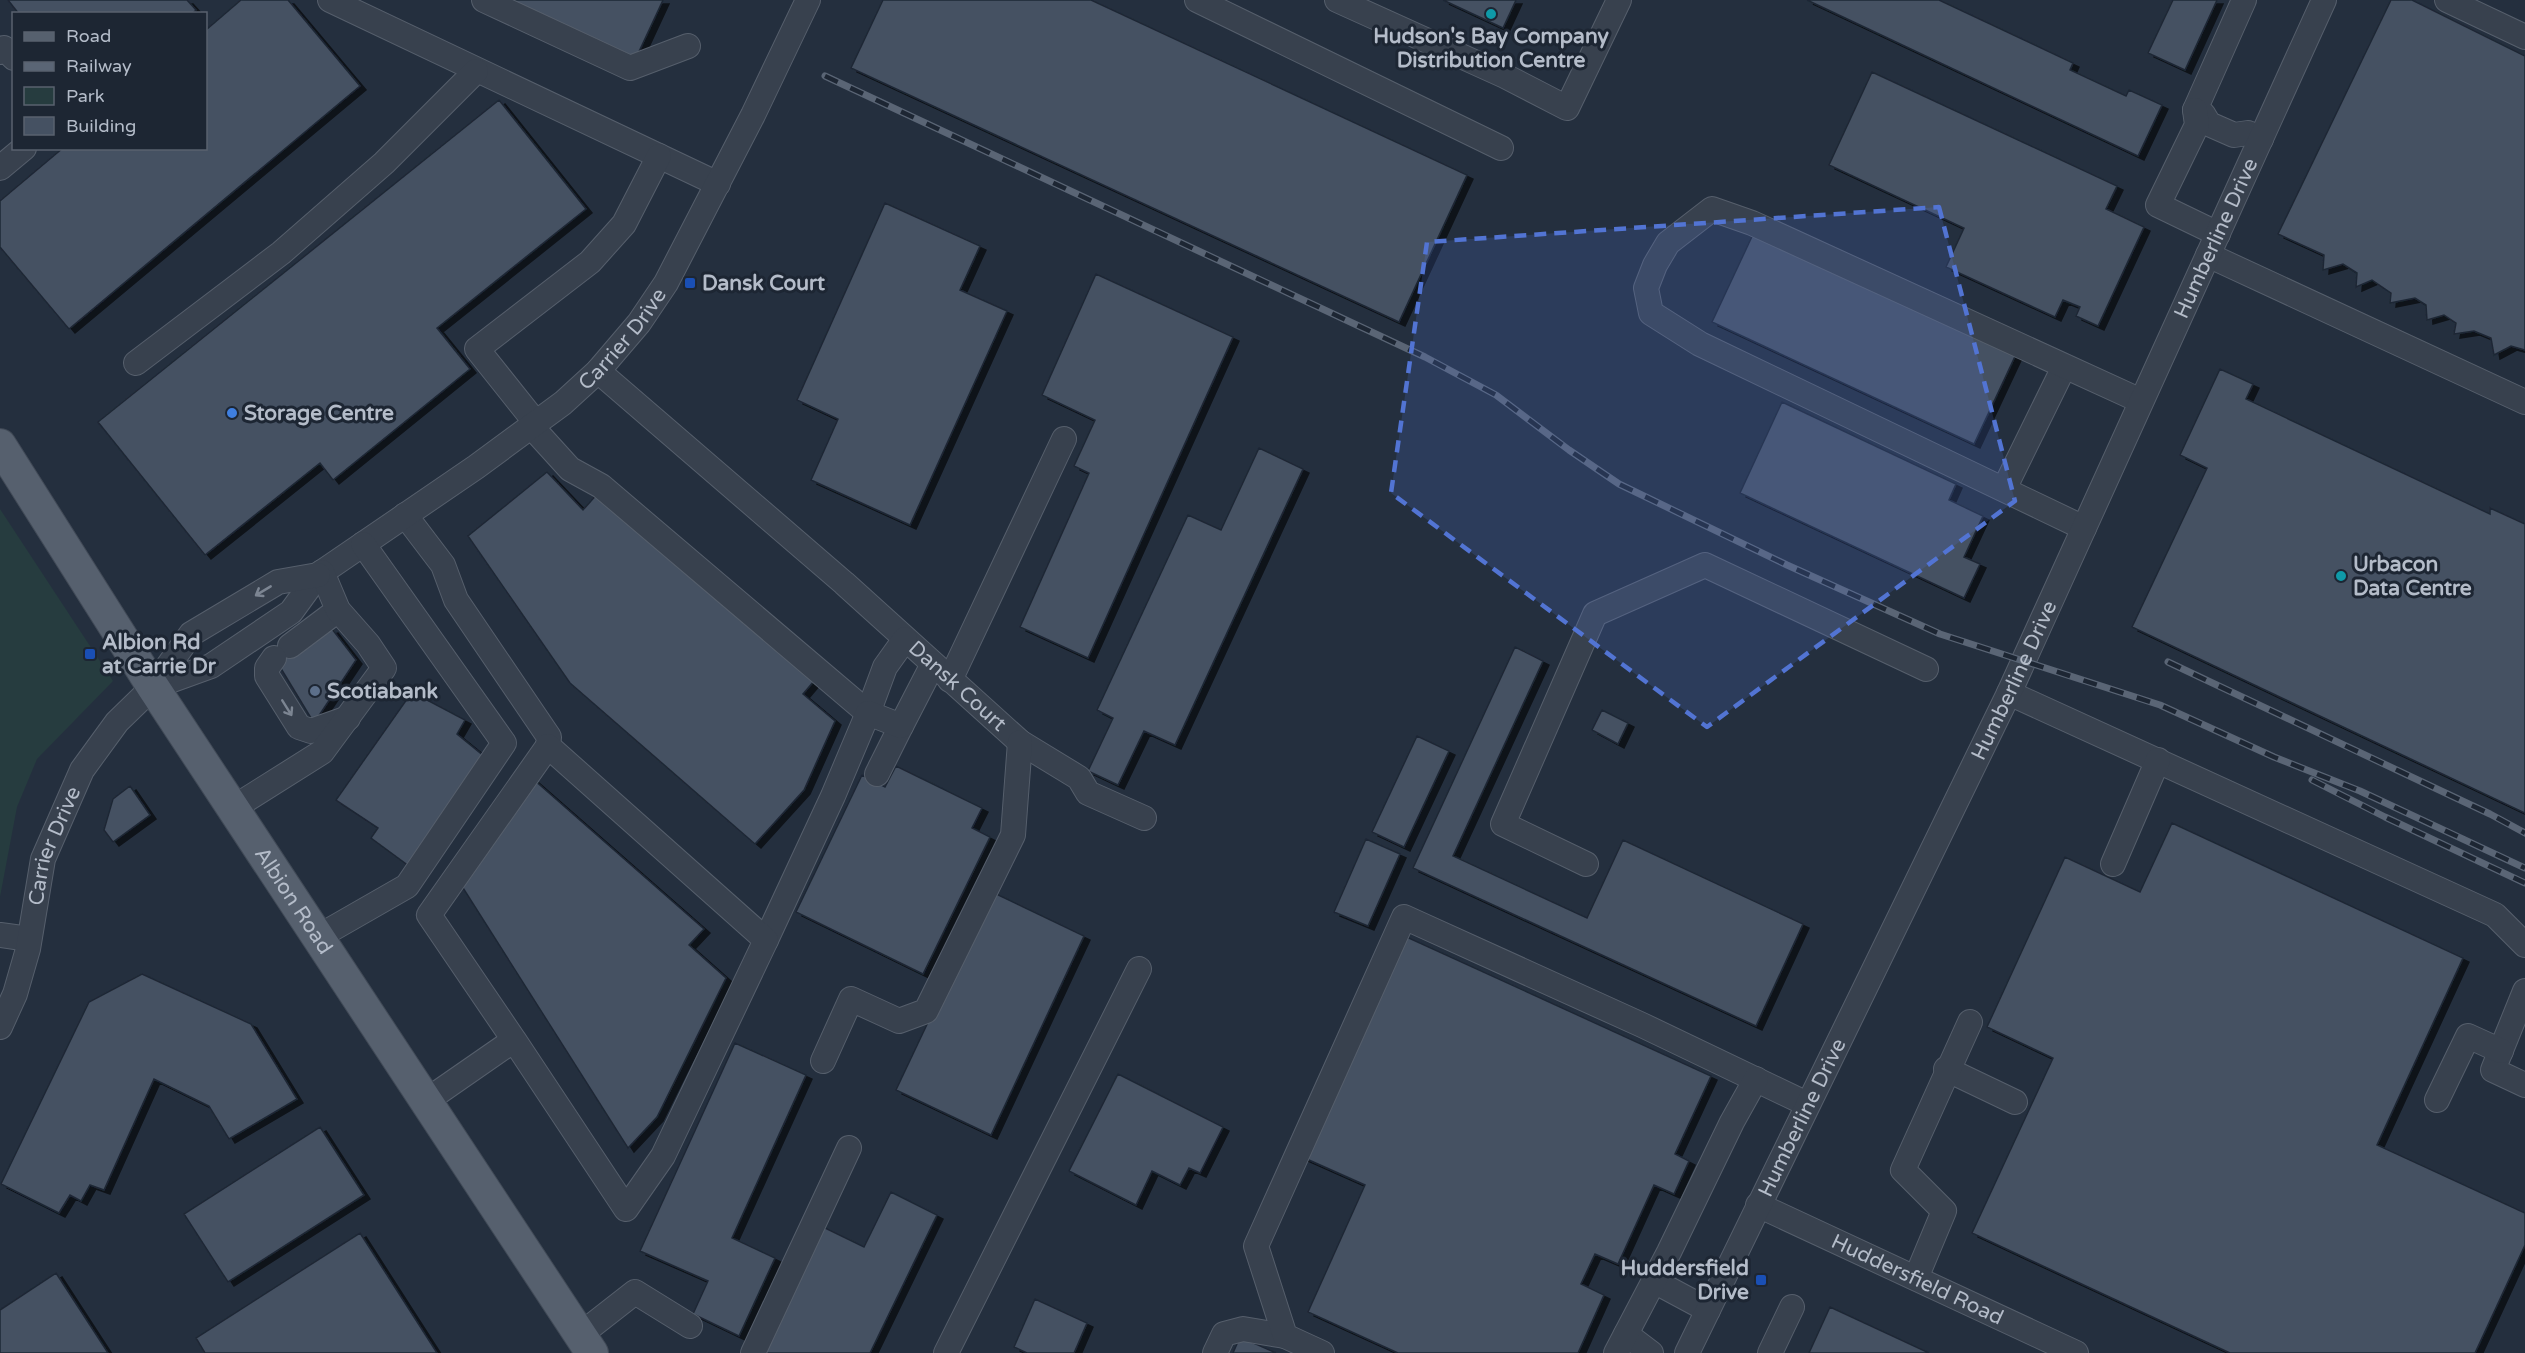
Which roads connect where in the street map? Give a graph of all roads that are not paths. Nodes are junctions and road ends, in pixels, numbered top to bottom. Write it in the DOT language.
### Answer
graph roads {
  1 [pos="330,0"];
  2 [pos="483,0"];
  3 [pos="808,0"];
  4 [pos="1197,0"];
  5 [pos="1337,0"];
  6 [pos="1619,0"];
  7 [pos="2244,0"];
  8 [pos="2324,0"];
  9 [pos="2447,0"];
  10 [pos="2525,37"];
  11 [pos="688,46"];
  12 [pos="0,52"];
  13 [pos="12,56"];
  14 [pos="476,70"];
  15 [pos="2199,112"];
  16 [pos="2255,136"];
  17 [pos="1502,148"];
  18 [pos="22,150"];
  19 [pos="659,156"];
  20 [pos="0,168"];
  21 [pos="718,184"];
  22 [pos="2213,244"];
  23 [pos="136,363"];
  24 [pos="2064,367"];
  25 [pos="598,370"];
  26 [pos="2141,402"];
  27 [pos="2525,402"];
  28 [pos="533,424"];
  29 [pos="1064,439"];
  30 [pos="0,445"];
  31 [pos="2004,489"];
  32 [pos="405,515"];
  33 [pos="2085,528"];
  34 [pos="363,544"];
  35 [pos="320,574"];
  36 [pos="338,609"];
  37 [pos="905,639"];
  38 [pos="1926,669"];
  39 [pos="942,672"];
  40 [pos="153,687"];
  41 [pos="2009,693"];
  42 [pos="868,713"];
  43 [pos="348,718"];
  44 [pos="901,726"];
  45 [pos="1020,742"];
  46 [pos="548,746"];
  47 [pos="2158,760"];
  48 [pos="877,774"];
  49 [pos="233,808"];
  50 [pos="1144,818"];
  51 [pos="1586,864"];
  52 [pos="2113,864"];
  53 [pos="0,935"];
  54 [pos="318,937"];
  55 [pos="29,939"];
  56 [pos="766,940"];
  57 [pos="2525,945"];
  58 [pos="1139,969"];
  59 [pos="2525,991"];
  60 [pos="1970,1022"];
  61 [pos="0,1027"];
  62 [pos="514,1040"];
  63 [pos="2501,1051"];
  64 [pos="823,1061"];
  65 [pos="1946,1070"];
  66 [pos="1756,1079"];
  67 [pos="2525,1085"];
  68 [pos="2437,1100"];
  69 [pos="426,1101"];
  70 [pos="2015,1102"];
  71 [pos="1807,1104"];
  72 [pos="849,1148"];
  73 [pos="1758,1205"];
  74 [pos="1916,1278"];
  75 [pos="1654,1281"];
  76 [pos="1792,1307"];
  77 [pos="1708,1310"];
  78 [pos="690,1326"];
  79 [pos="1285,1336"];
  80 [pos="1621,1343"];
  81 [pos="586,1344"];
  82 [pos="753,1353"];
  83 [pos="946,1353"];
  84 [pos="1215,1353"];
  85 [pos="1322,1353"];
  86 [pos="1652,1353"];
  87 [pos="1687,1353"];
  88 [pos="1770,1353"];
  89 [pos="2076,1353"];
  1 -- 14 [label="street"];
  2 -- 11 [label="street"];
  3 -- 21 [label="street, Carrier Drive"];
  4 -- 17 [label="street"];
  5 -- 6 [label="street"];
  7 -- 15 [label="street"];
  8 -- 16 [label="street, Humberline Drive"];
  9 -- 10 [label="street"];
  12 -- 13 [label="street"];
  14 -- 19 [label="street"];
  14 -- 23 [label="street"];
  15 -- 16 [label="street"];
  15 -- 22 [label="street"];
  16 -- 22 [label="street, Humberline Drive"];
  18 -- 20 [label="street"];
  19 -- 21 [label="street"];
  19 -- 28 [label="street"];
  21 -- 25 [label="street, Carrier Drive"];
  22 -- 26 [label="street, Humberline Drive"];
  22 -- 27 [label="street"];
  24 -- 26 [label="street"];
  24 -- 31 [label="street"];
  24 -- 31 [label="street"];
  25 -- 28 [label="street, Carrier Drive"];
  25 -- 37 [label="street, Dansk Court"];
  26 -- 33 [label="street, Humberline Drive"];
  28 -- 32 [label="street, Carrier Drive"];
  28 -- 42 [label="street"];
  29 -- 39 [label="street"];
  30 -- 40 [label="main road, Albion Road"];
  31 -- 33 [label="street"];
  32 -- 34 [label="street, Carrier Drive"];
  32 -- 46 [label="street"];
  33 -- 41 [label="street, Humberline Drive"];
  34 -- 35 [label="street, Carrier Drive"];
  34 -- 54 [label="street"];
  35 -- 36 [label="street"];
  35 -- 40 [label="street, Carrier Drive"];
  35 -- 40 [label="street, Carrier Drive, one-way"];
  36 -- 43 [label="street"];
  36 -- 43 [label="street, one-way"];
  37 -- 39 [label="street, Dansk Court"];
  37 -- 42 [label="street"];
  38 -- 51 [label="street"];
  39 -- 44 [label="street"];
  39 -- 45 [label="street, Dansk Court"];
  40 -- 49 [label="main road, Albion Road"];
  40 -- 55 [label="street, Carrier Drive"];
  41 -- 47 [label="street"];
  41 -- 71 [label="street, Humberline Drive"];
  42 -- 44 [label="street"];
  42 -- 56 [label="street"];
  43 -- 49 [label="street"];
  44 -- 48 [label="street"];
  45 -- 50 [label="street, Dansk Court"];
  45 -- 64 [label="street"];
  46 -- 56 [label="street"];
  46 -- 62 [label="street"];
  47 -- 52 [label="street"];
  47 -- 57 [label="street"];
  49 -- 54 [label="main road, Albion Road"];
  53 -- 55 [label="street"];
  54 -- 69 [label="main road, Albion Road"];
  55 -- 61 [label="street, Carrier Drive"];
  56 -- 62 [label="street"];
  58 -- 83 [label="street"];
  59 -- 63 [label="street"];
  60 -- 65 [label="street"];
  62 -- 69 [label="street"];
  63 -- 67 [label="street"];
  63 -- 68 [label="street"];
  65 -- 70 [label="street"];
  65 -- 74 [label="street"];
  66 -- 71 [label="street"];
  66 -- 75 [label="street"];
  66 -- 79 [label="street"];
  69 -- 81 [label="main road, Albion Road"];
  71 -- 73 [label="street, Humberline Drive"];
  72 -- 82 [label="street"];
  73 -- 74 [label="street, Huddersfield Road"];
  73 -- 77 [label="street, Humberline Drive"];
  74 -- 89 [label="street, Huddersfield Road"];
  75 -- 77 [label="street"];
  75 -- 80 [label="street"];
  76 -- 88 [label="street"];
  77 -- 87 [label="street, Humberline Drive"];
  78 -- 81 [label="street"];
  79 -- 84 [label="street"];
  79 -- 85 [label="street"];
  80 -- 86 [label="street"];
}
